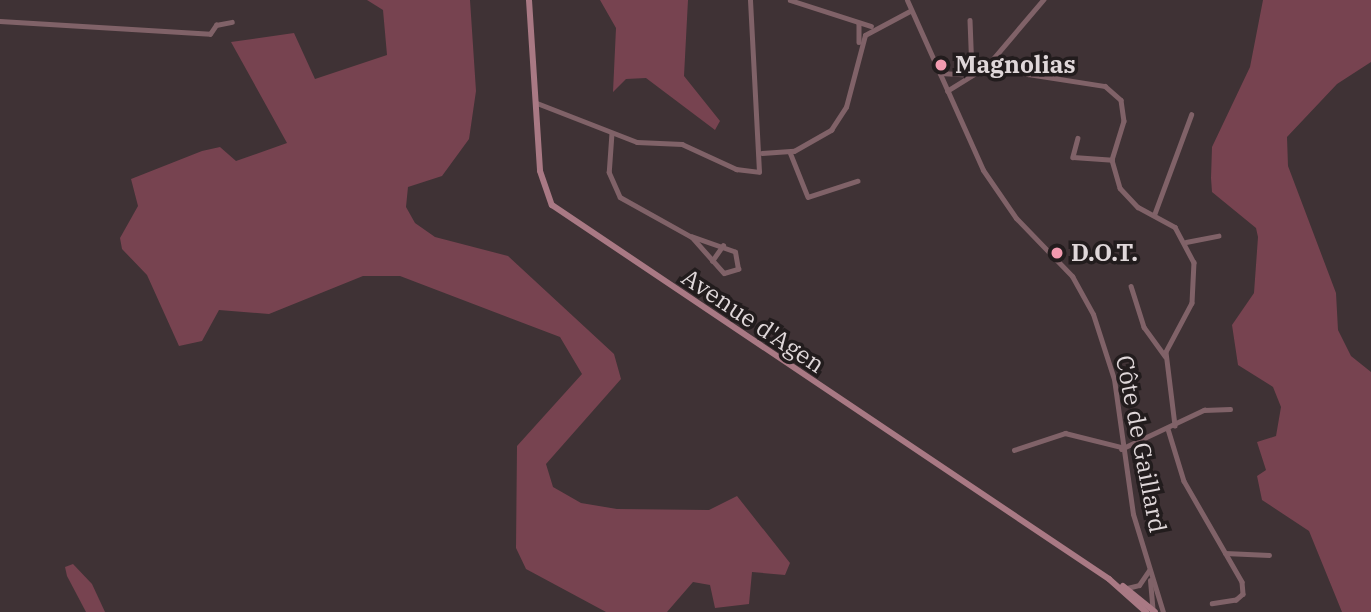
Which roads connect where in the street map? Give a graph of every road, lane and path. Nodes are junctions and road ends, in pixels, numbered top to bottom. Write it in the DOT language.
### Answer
graph roads {
  1 [pos="529,0"];
  2 [pos="790,0"];
  3 [pos="907,0"];
  4 [pos="1042,0"];
  5 [pos="750,1"];
  6 [pos="910,11"];
  7 [pos="970,20"];
  8 [pos="0,21"];
  9 [pos="232,22"];
  10 [pos="859,24"];
  11 [pos="872,26"];
  12 [pos="855,52"];
  13 [pos="997,57"];
  14 [pos="937,72"];
  15 [pos="969,73"];
  16 [pos="947,92"];
  17 [pos="537,103"];
  18 [pos="1192,115"];
  19 [pos="612,133"];
  20 [pos="1078,138"];
  21 [pos="790,152"];
  22 [pos="762,153"];
  23 [pos="1112,160"];
  24 [pos="857,181"];
  25 [pos="1154,215"];
  26 [pos="1218,236"];
  27 [pos="692,237"];
  28 [pos="1186,242"];
  29 [pos="723,245"];
  30 [pos="712,261"];
  31 [pos="1131,286"];
  32 [pos="1166,357"];
  33 [pos="1230,409"];
  34 [pos="1175,425"];
  35 [pos="1168,429"];
  36 [pos="1121,448"];
  37 [pos="1014,450"];
  38 [pos="1225,553"];
  39 [pos="1269,555"];
  40 [pos="1149,570"];
  41 [pos="1109,579"];
  42 [pos="1127,588"];
  43 [pos="1158,597"];
  44 [pos="1212,604"];
  45 [pos="1151,609"];
  46 [pos="1163,612"];
  1 -- 17 [label="main road, Avenue d'Agen"];
  2 -- 10 [label="street"];
  3 -- 6 [label="street, Côte de Gaillard"];
  4 -- 13 [label="street"];
  5 -- 22 [label="street"];
  6 -- 11 [label="street"];
  6 -- 14 [label="street, Côte de Gaillard"];
  7 -- 15 [label="street"];
  8 -- 9 [label="street"];
  10 -- 11 [label="street"];
  10 -- 12 [label="street"];
  11 -- 12 [label="street"];
  12 -- 21 [label="street"];
  13 -- 15 [label="street"];
  13 -- 23 [label="street"];
  14 -- 15 [label="street"];
  14 -- 16 [label="street, Côte de Gaillard"];
  15 -- 16 [label="street"];
  16 -- 36 [label="street, Côte de Gaillard"];
  17 -- 19 [label="street"];
  17 -- 41 [label="main road, Avenue d'Agen"];
  18 -- 25 [label="street"];
  19 -- 22 [label="street"];
  19 -- 27 [label="street"];
  20 -- 23 [label="street"];
  21 -- 22 [label="street"];
  21 -- 24 [label="street"];
  23 -- 25 [label="street"];
  25 -- 28 [label="street"];
  26 -- 28 [label="street"];
  27 -- 29 [label="street"];
  27 -- 30 [label="street"];
  28 -- 32 [label="street"];
  29 -- 30 [label="street"];
  29 -- 30 [label="street"];
  31 -- 32 [label="street"];
  32 -- 34 [label="street"];
  33 -- 34 [label="street"];
  34 -- 35 [label="street"];
  35 -- 36 [label="street"];
  35 -- 38 [label="street"];
  36 -- 37 [label="street"];
  36 -- 40 [label="street, Côte de Gaillard"];
  38 -- 39 [label="street"];
  38 -- 44 [label="street"];
  40 -- 42 [label="street"];
  40 -- 43 [label="street, Côte de Gaillard"];
  40 -- 45 [label="street"];
  41 -- 42 [label="main road"];
  41 -- 45 [label="main road"];
  42 -- 45 [label="main road"];
  43 -- 45 [label="street"];
  43 -- 46 [label="street, Côte de Gaillard"];
}
